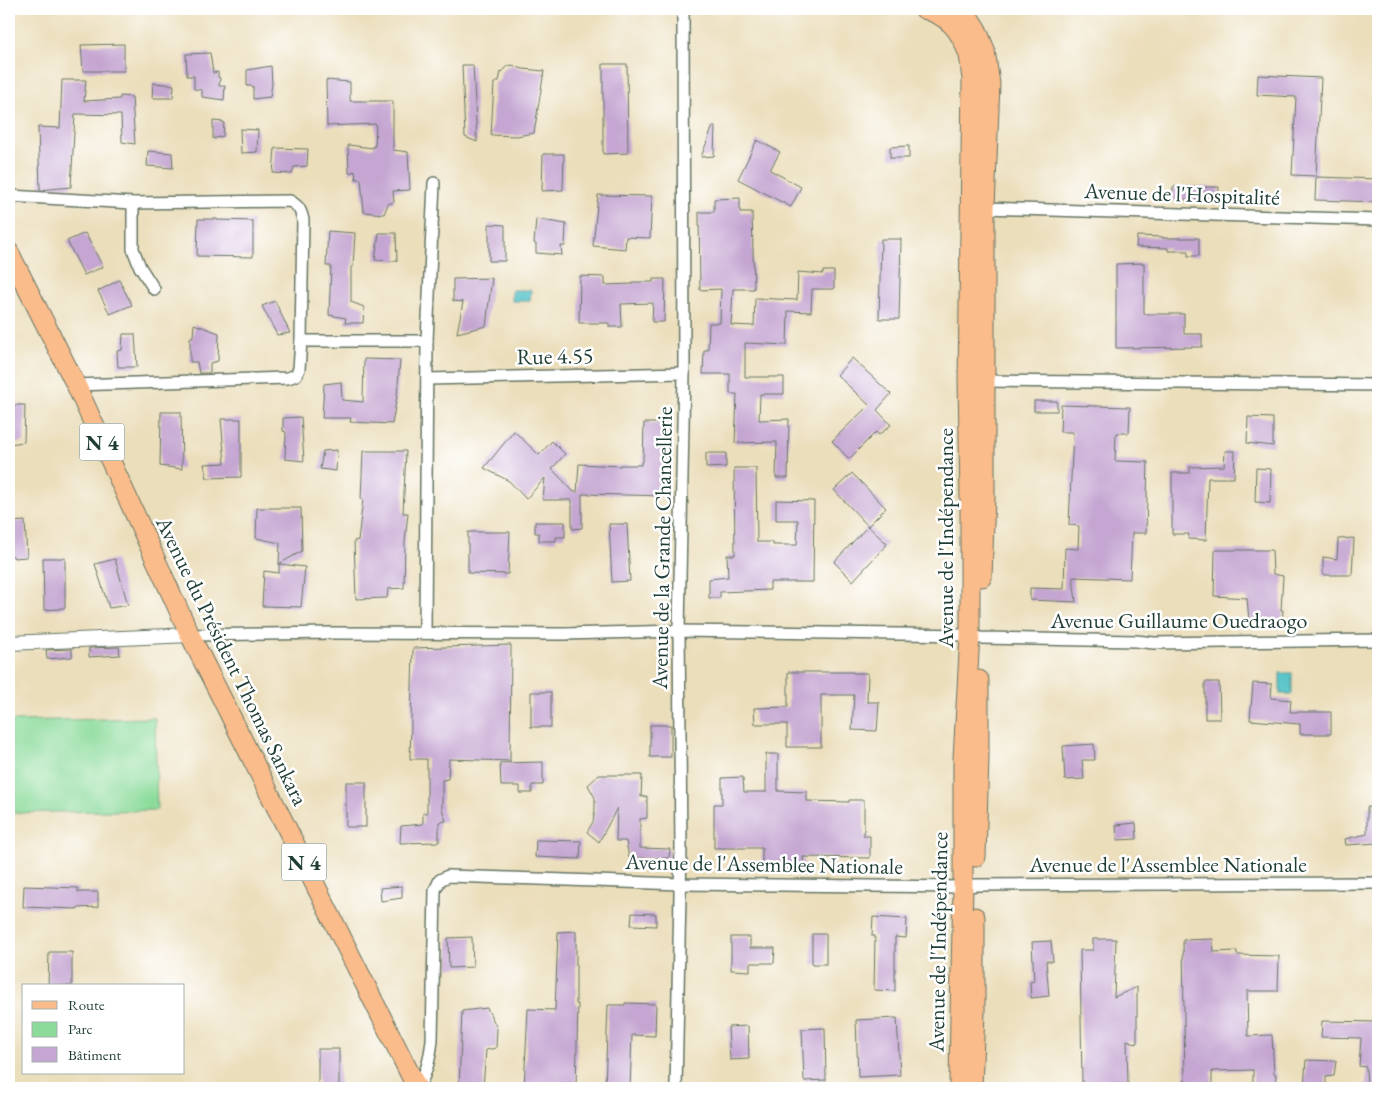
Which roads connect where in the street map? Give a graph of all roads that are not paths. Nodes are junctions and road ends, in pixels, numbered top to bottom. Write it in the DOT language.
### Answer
graph roads {
  1 [pos="683,9"];
  2 [pos="924,9"];
  3 [pos="964,14"];
  4 [pos="434,183"];
  5 [pos="9,196"];
  6 [pos="133,203"];
  7 [pos="985,208"];
  8 [pos="1378,220"];
  9 [pos="9,252"];
  10 [pos="14,274"];
  11 [pos="154,289"];
  12 [pos="301,340"];
  13 [pos="427,341"];
  14 [pos="684,373"];
  15 [pos="427,379"];
  16 [pos="986,381"];
  17 [pos="76,386"];
  18 [pos="1378,386"];
  19 [pos="679,631"];
  20 [pos="425,634"];
  21 [pos="190,635"];
  22 [pos="975,637"];
  23 [pos="1378,640"];
  24 [pos="9,643"];
  25 [pos="1378,883"];
  26 [pos="680,884"];
  27 [pos="969,886"];
  28 [pos="967,1012"];
  29 [pos="418,1088"];
  30 [pos="676,1088"];
  31 [pos="959,1088"];
  32 [pos="972,1088"];
  1 -- 14 [label="street, Avenue de la Grande Chancellerie"];
  2 -- 3 [label="main road, Avenue de l'Indépendance"];
  3 -- 7 [label="main road, Avenue de l'Indépendance"];
  3 -- 22 [label="main road, Avenue de l'Indépendance"];
  4 -- 13 [label="street"];
  5 -- 6 [label="street"];
  6 -- 11 [label="street"];
  6 -- 12 [label="street"];
  7 -- 8 [label="street, Avenue de l'Hospitalité"];
  7 -- 16 [label="main road, Avenue de l'Indépendance"];
  9 -- 10 [label="main road, Avenue du Président Thomas Sankara / N 4"];
  10 -- 17 [label="main road, Avenue du Président Thomas Sankara / N 4"];
  12 -- 13 [label="street"];
  12 -- 17 [label="street"];
  13 -- 15 [label="street"];
  14 -- 15 [label="street, Rue 4.55"];
  14 -- 19 [label="street, Avenue de la Grande Chancellerie"];
  15 -- 20 [label="street"];
  16 -- 18 [label="street"];
  16 -- 22 [label="main road, Avenue de l'Indépendance"];
  17 -- 21 [label="main road, Avenue du Président Thomas Sankara / N 4"];
  19 -- 20 [label="street, Avenue Guillaume Ouedraogo"];
  19 -- 22 [label="street, Avenue Guillaume Ouedraogo"];
  19 -- 26 [label="street, Avenue de la Grande Chancellerie"];
  20 -- 21 [label="street, Avenue Guillaume Ouedraogo"];
  21 -- 24 [label="street"];
  21 -- 29 [label="main road, Avenue du Président Thomas Sankara / N 4"];
  22 -- 23 [label="street, Avenue Guillaume Ouedraogo"];
  22 -- 27 [label="main road, Avenue de l'Indépendance"];
  25 -- 27 [label="street, Avenue de l'Assemblee Nationale"];
  26 -- 27 [label="street, Avenue de l'Assemblee Nationale"];
  26 -- 29 [label="street, Avenue de l'Assemblee Nationale"];
  26 -- 30 [label="street, Avenue de la Grande Chancellerie"];
  27 -- 28 [label="main road, Avenue de l'Indépendance"];
  28 -- 31 [label="main road, Avenue de l'Indépendance"];
  28 -- 32 [label="main road, Avenue de l'Indépendance"];
}
